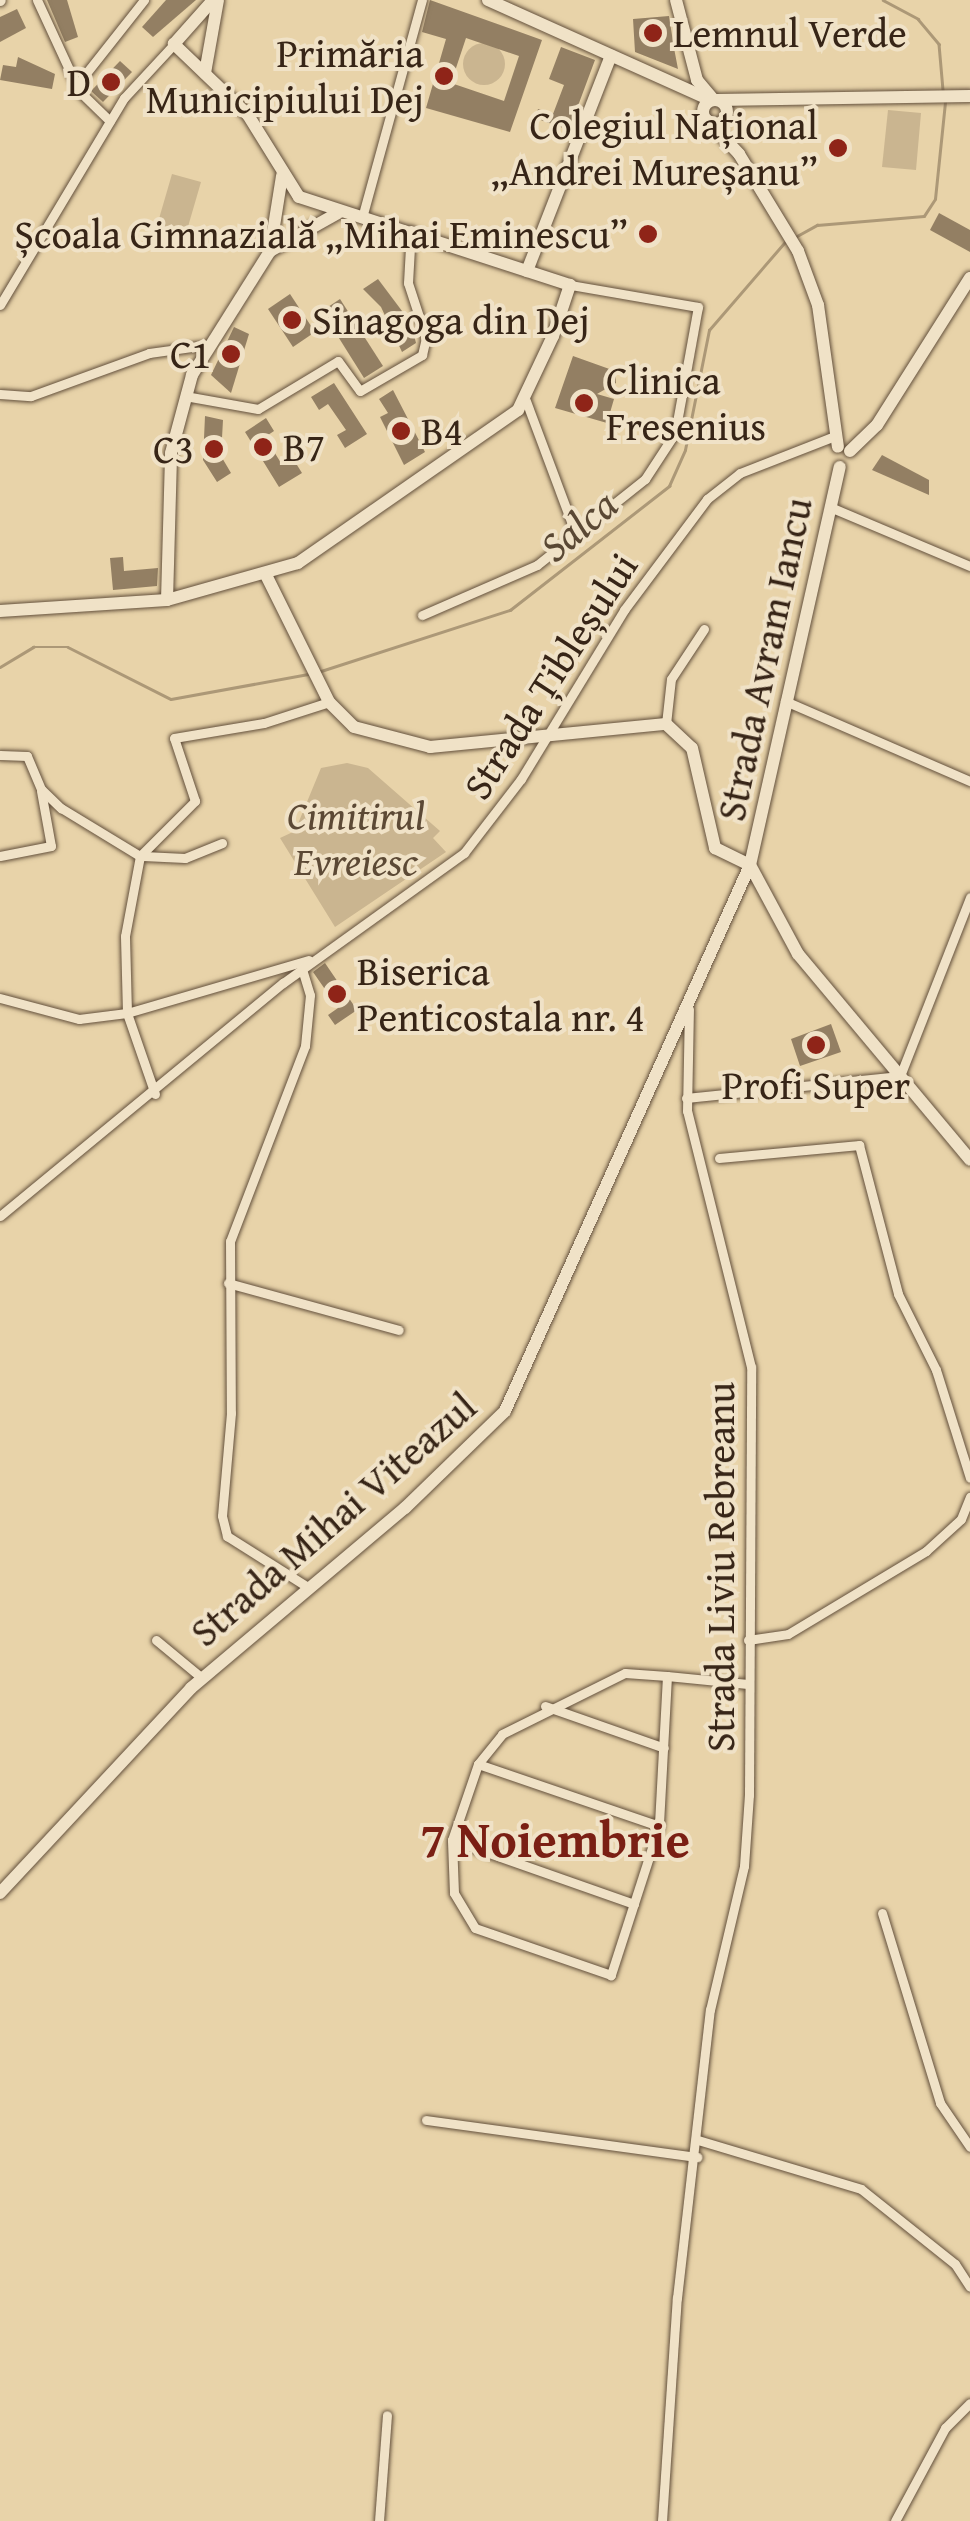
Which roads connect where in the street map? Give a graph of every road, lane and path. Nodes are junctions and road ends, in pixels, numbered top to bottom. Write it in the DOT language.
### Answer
graph roads {
  1 [pos="38,0"];
  2 [pos="144,0"];
  3 [pos="216,0"];
  4 [pos="422,0"];
  5 [pos="488,0"];
  6 [pos="676,0"];
  7 [pos="174,44"];
  8 [pos="610,56"];
  9 [pos="205,73"];
  10 [pos="697,80"];
  11 [pos="76,86"];
  12 [pos="682,88"];
  13 [pos="964,96"];
  14 [pos="714,100"];
  15 [pos="750,102"];
  16 [pos="726,115"];
  17 [pos="706,119"];
  18 [pos="110,121"];
  19 [pos="739,154"];
  20 [pos="282,176"];
  21 [pos="339,213"];
  22 [pos="363,214"];
  23 [pos="411,230"];
  24 [pos="270,251"];
  25 [pos="527,270"];
  26 [pos="970,278"];
  27 [pos="570,285"];
  28 [pos="0,305"];
  29 [pos="207,344"];
  30 [pos="0,394"];
  31 [pos="185,396"];
  32 [pos="526,401"];
  33 [pos="841,445"];
  34 [pos="830,506"];
  35 [pos="576,536"];
  36 [pos="970,566"];
  37 [pos="266,575"];
  38 [pos="167,600"];
  39 [pos="0,611"];
  40 [pos="422,615"];
  41 [pos="704,629"];
  42 [pos="328,702"];
  43 [pos="785,702"];
  44 [pos="666,724"];
  45 [pos="544,741"];
  46 [pos="0,756"];
  47 [pos="970,782"];
  48 [pos="40,788"];
  49 [pos="222,843"];
  50 [pos="0,856"];
  51 [pos="140,856"];
  52 [pos="750,865"];
  53 [pos="970,897"];
  54 [pos="316,959"];
  55 [pos="302,969"];
  56 [pos="689,996"];
  57 [pos="0,998"];
  58 [pos="127,1013"];
  59 [pos="900,1076"];
  60 [pos="155,1094"];
  61 [pos="686,1098"];
  62 [pos="719,1158"];
  63 [pos="970,1160"];
  64 [pos="0,1216"];
  65 [pos="228,1283"];
  66 [pos="400,1330"];
  67 [pos="970,1478"];
  68 [pos="970,1497"];
  69 [pos="306,1586"];
  70 [pos="156,1640"];
  71 [pos="748,1640"];
  72 [pos="668,1676"];
  73 [pos="202,1678"];
  74 [pos="748,1684"];
  75 [pos="545,1706"];
  76 [pos="664,1748"];
  77 [pos="478,1764"];
  78 [pos="659,1826"];
  79 [pos="452,1840"];
  80 [pos="0,1893"];
  81 [pos="634,1904"];
  82 [pos="882,1913"];
  83 [pos="426,2120"];
  84 [pos="698,2140"];
  85 [pos="970,2146"];
  86 [pos="697,2158"];
  87 [pos="970,2287"];
  88 [pos="967,2405"];
  89 [pos="387,2415"];
  90 [pos="970,2422"];
  91 [pos="379,2521"];
  92 [pos="662,2521"];
  93 [pos="895,2521"];
  1 -- 11 [label="street"];
  2 -- 11 [label="street"];
  3 -- 7 [label="main road"];
  3 -- 9 [label="main road"];
  4 -- 22 [label="street"];
  5 -- 8 [label="main road"];
  6 -- 10 [label="main road"];
  7 -- 9 [label="main road"];
  7 -- 18 [label="street"];
  8 -- 12 [label="main road"];
  8 -- 25 [label="main road"];
  9 -- 20 [label="main road"];
  10 -- 12 [label="main road"];
  10 -- 14 [label="main road"];
  11 -- 18 [label="street"];
  12 -- 14 [label="main road"];
  12 -- 17 [label="main road"];
  13 -- 15 [label="main road"];
  14 -- 15 [label="main road"];
  14 -- 16 [label="main road"];
  14 -- 17 [label="main road"];
  15 -- 16 [label="main road"];
  16 -- 17 [label="main road"];
  16 -- 19 [label="main road"];
  17 -- 19 [label="main road"];
  18 -- 28 [label="street"];
  19 -- 33 [label="main road"];
  20 -- 21 [label="main road"];
  20 -- 24 [label="main road"];
  21 -- 22 [label="main road"];
  21 -- 24 [label="main road"];
  22 -- 23 [label="main road"];
  23 -- 25 [label="main road"];
  23 -- 31 [label="street"];
  24 -- 29 [label="main road"];
  25 -- 27 [label="main road"];
  26 -- 33 [label="main road, Strada Avram Iancu"];
  27 -- 32 [label="main road"];
  27 -- 35 [label="street"];
  29 -- 30 [label="street"];
  29 -- 31 [label="main road"];
  31 -- 38 [label="main road"];
  32 -- 35 [label="street"];
  32 -- 37 [label="main road"];
  33 -- 34 [label="main road, Strada Avram Iancu"];
  33 -- 45 [label="street, Strada Țibleșului"];
  34 -- 36 [label="street"];
  34 -- 43 [label="main road, Strada Avram Iancu"];
  35 -- 40 [label="street"];
  37 -- 38 [label="main road"];
  37 -- 42 [label="main road"];
  38 -- 39 [label="main road"];
  41 -- 44 [label="street"];
  42 -- 45 [label="main road"];
  42 -- 51 [label="street"];
  43 -- 47 [label="street"];
  43 -- 52 [label="main road, Strada Avram Iancu"];
  44 -- 45 [label="main road"];
  44 -- 52 [label="main road"];
  45 -- 54 [label="street, Strada Țibleșului"];
  46 -- 48 [label="street"];
  48 -- 50 [label="street"];
  48 -- 51 [label="street"];
  49 -- 51 [label="street"];
  51 -- 58 [label="street"];
  52 -- 56 [label="main road, Strada Mihai Viteazul"];
  52 -- 59 [label="main road"];
  53 -- 59 [label="street"];
  54 -- 55 [label="street, Strada Țibleșului"];
  54 -- 58 [label="street, Strada Țibleșului"];
  55 -- 60 [label="street, Strada Țibleșului"];
  55 -- 65 [label="street"];
  56 -- 61 [label="street, Strada Liviu Rebreanu"];
  56 -- 69 [label="main road, Strada Mihai Viteazul"];
  57 -- 58 [label="street, Strada Țibleșului"];
  58 -- 60 [label="street"];
  59 -- 61 [label="street"];
  59 -- 63 [label="main road"];
  60 -- 64 [label="street, Strada Țibleșului"];
  61 -- 71 [label="street, Strada Liviu Rebreanu"];
  62 -- 67 [label="street"];
  65 -- 66 [label="street"];
  65 -- 69 [label="street"];
  68 -- 71 [label="street"];
  69 -- 73 [label="main road, Strada Mihai Viteazul"];
  70 -- 73 [label="street"];
  71 -- 74 [label="street, Strada Liviu Rebreanu"];
  72 -- 74 [label="street"];
  72 -- 75 [label="street"];
  72 -- 76 [label="street"];
  73 -- 80 [label="main road, Strada Mihai Viteazul"];
  74 -- 84 [label="street, Strada Liviu Rebreanu"];
  75 -- 76 [label="street"];
  75 -- 77 [label="street"];
  76 -- 78 [label="street"];
  77 -- 78 [label="street"];
  77 -- 79 [label="street"];
  78 -- 81 [label="street"];
  79 -- 81 [label="street"];
  79 -- 81 [label="street"];
  82 -- 85 [label="street"];
  83 -- 86 [label="street"];
  84 -- 86 [label="street, Strada Liviu Rebreanu"];
  84 -- 87 [label="street"];
  86 -- 92 [label="street, Strada Liviu Rebreanu"];
  88 -- 90 [label="street"];
  88 -- 93 [label="street"];
  89 -- 91 [label="street"];
}
